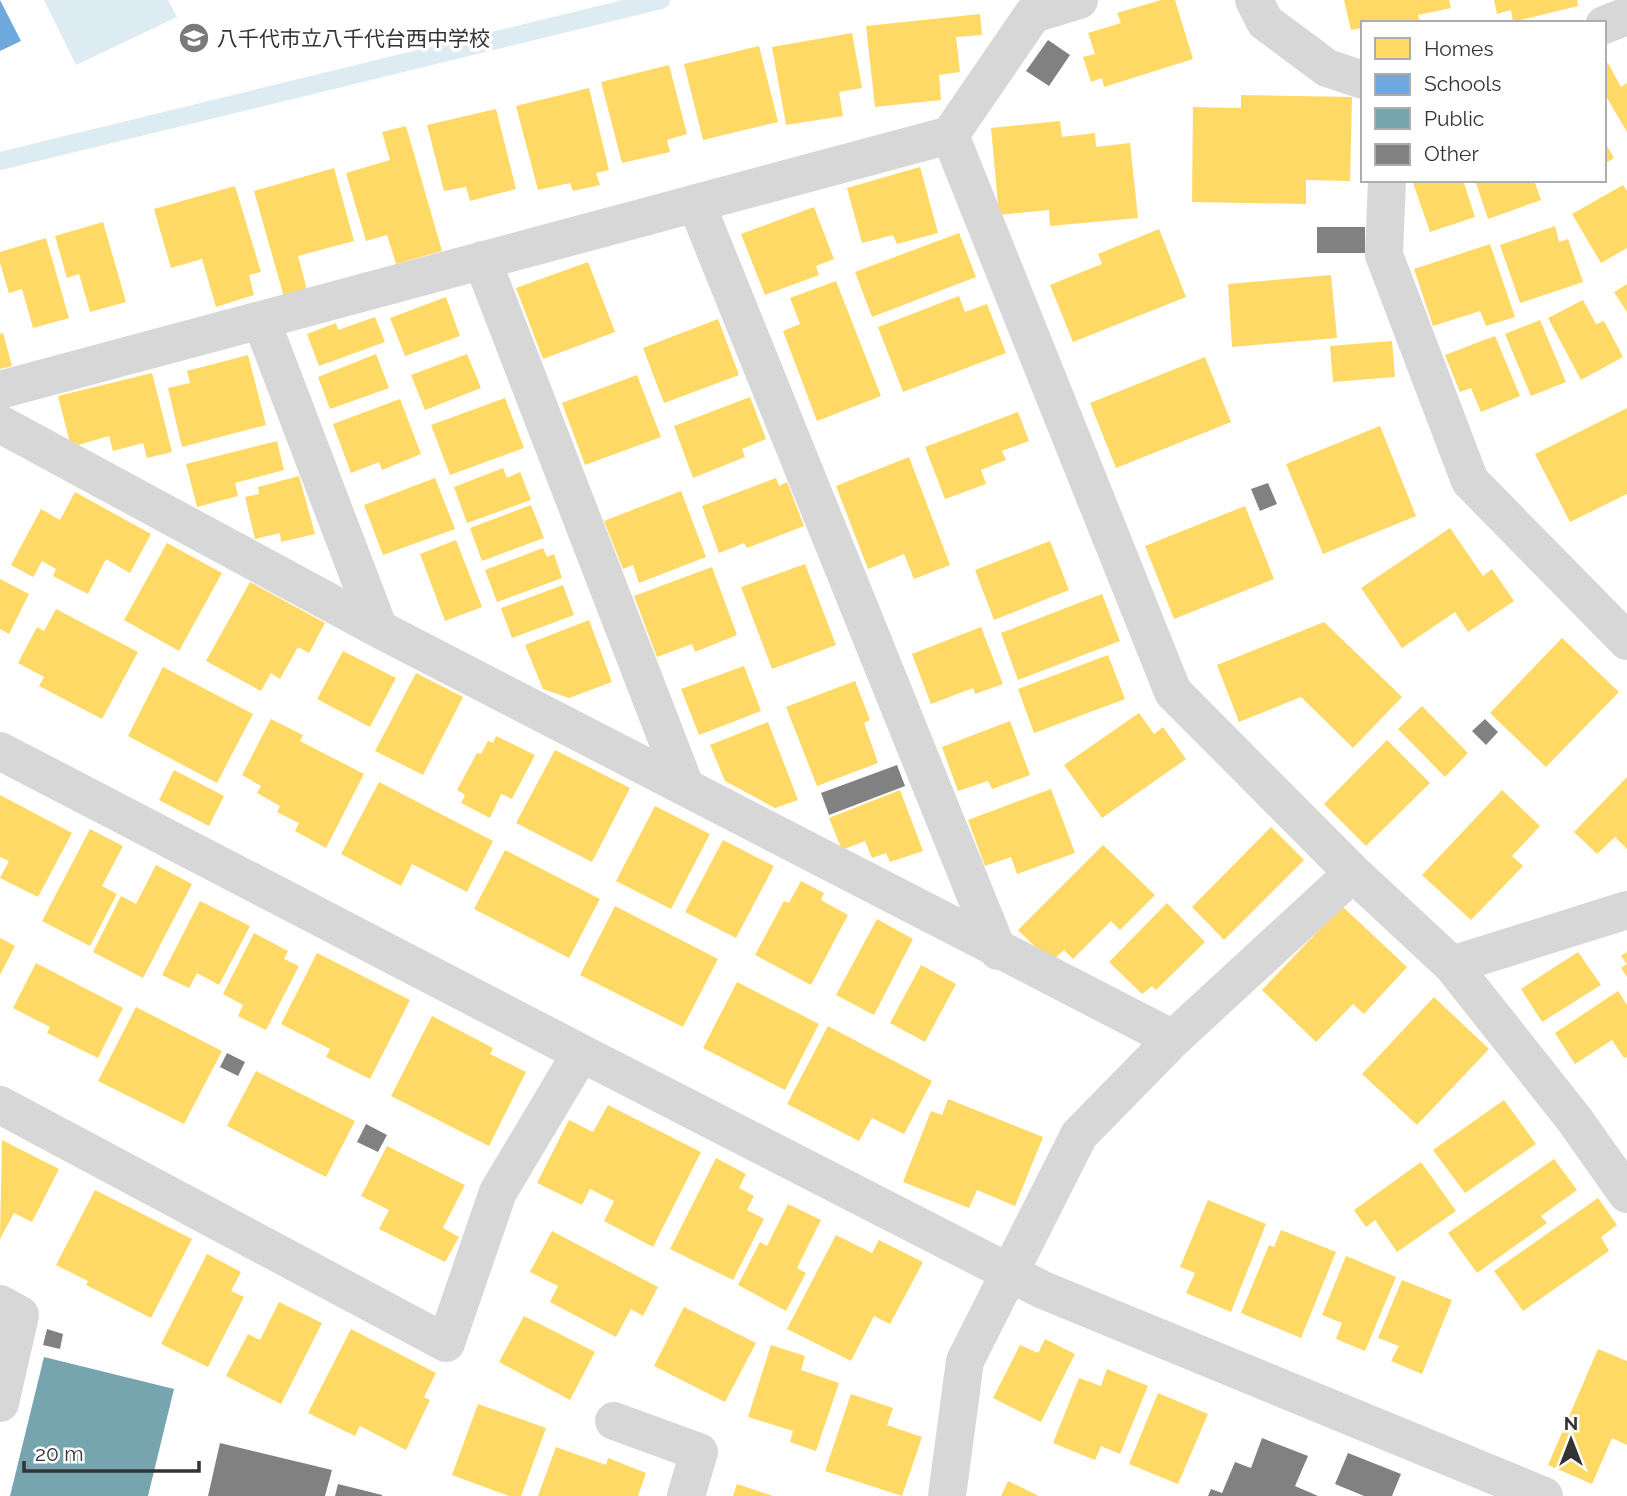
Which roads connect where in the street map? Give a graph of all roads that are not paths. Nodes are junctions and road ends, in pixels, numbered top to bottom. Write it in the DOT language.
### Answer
graph roads {
  1 [pos="1079,0"];
  2 [pos="1254,0"];
  3 [pos="1627,16"];
  4 [pos="1606,24"];
  5 [pos="1361,79"];
  6 [pos="950,135"];
  7 [pos="1387,182"];
  8 [pos="696,203"];
  9 [pos="482,260"];
  10 [pos="261,320"];
  11 [pos="0,390"];
  12 [pos="0,424"];
  13 [pos="379,629"];
  14 [pos="1627,641"];
  15 [pos="0,751"];
  16 [pos="685,786"];
  17 [pos="1353,873"];
  18 [pos="1627,910"];
  19 [pos="998,951"];
  20 [pos="1452,965"];
  21 [pos="1173,1039"];
  22 [pos="581,1054"];
  23 [pos="0,1105"];
  24 [pos="1627,1194"];
  25 [pos="1010,1273"];
  26 [pos="0,1304"];
  27 [pos="0,1403"];
  28 [pos="614,1421"];
  29 [pos="686,1496"];
  30 [pos="947,1496"];
  31 [pos="1544,1496"];
  1 -- 6 [label="street"];
  2 -- 5 [label="street"];
  3 -- 4 [label="street"];
  6 -- 8 [label="street"];
  6 -- 17 [label="street"];
  7 -- 14 [label="street"];
  8 -- 9 [label="street"];
  8 -- 19 [label="street"];
  9 -- 10 [label="street"];
  9 -- 16 [label="street"];
  10 -- 11 [label="street"];
  10 -- 13 [label="street"];
  12 -- 13 [label="street"];
  13 -- 16 [label="street"];
  15 -- 22 [label="street"];
  16 -- 19 [label="street"];
  17 -- 20 [label="street"];
  17 -- 21 [label="street"];
  18 -- 20 [label="street"];
  19 -- 21 [label="street"];
  20 -- 24 [label="street"];
  21 -- 25 [label="street"];
  22 -- 23 [label="street"];
  22 -- 25 [label="street"];
  25 -- 30 [label="street"];
  25 -- 31 [label="street"];
  26 -- 27 [label="street"];
  28 -- 29 [label="street"];
}
